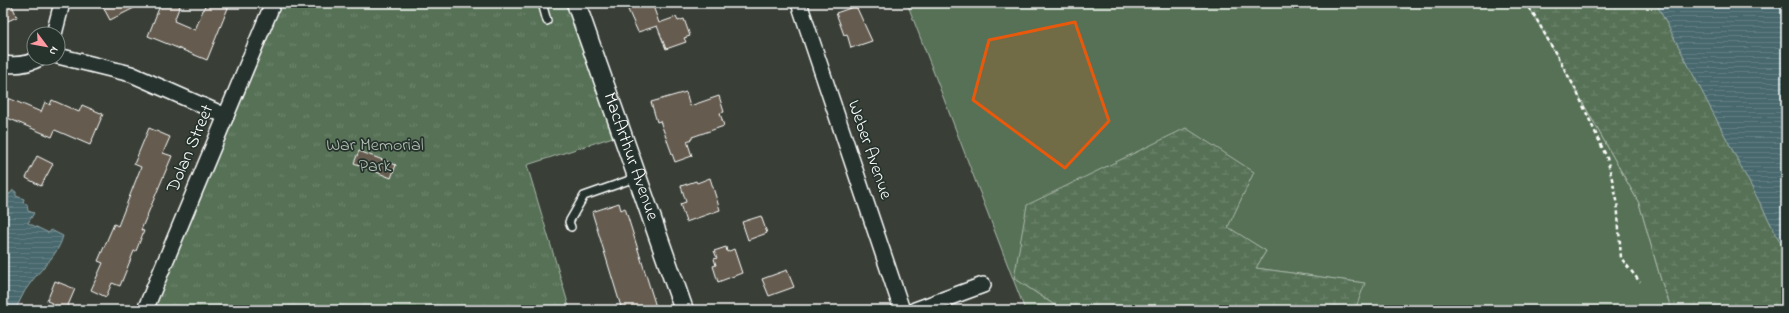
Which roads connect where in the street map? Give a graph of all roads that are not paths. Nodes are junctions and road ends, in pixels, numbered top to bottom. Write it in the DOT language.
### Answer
graph roads {
  1 [pos="62,3"];
  2 [pos="273,3"];
  3 [pos="542,3"];
  4 [pos="576,3"];
  5 [pos="800,3"];
  6 [pos="547,20"];
  7 [pos="56,26"];
  8 [pos="66,58"];
  9 [pos="26,63"];
  10 [pos="3,64"];
  11 [pos="226,116"];
  12 [pos="638,177"];
  13 [pos="571,227"];
  14 [pos="983,285"];
  15 [pos="145,310"];
  16 [pos="684,310"];
  17 [pos="902,310"];
  18 [pos="915,310"];
  1 -- 7 [label="street"];
  2 -- 11 [label="street, Dolan Street"];
  3 -- 6 [label="lane"];
  4 -- 12 [label="street, MacArthur Avenue"];
  5 -- 17 [label="street, Weber Avenue"];
  8 -- 11 [label="street"];
  9 -- 10 [label="street"];
  11 -- 15 [label="street, Dolan Street"];
  12 -- 13 [label="lane"];
  12 -- 16 [label="street, MacArthur Avenue"];
  14 -- 18 [label="street"];
}
